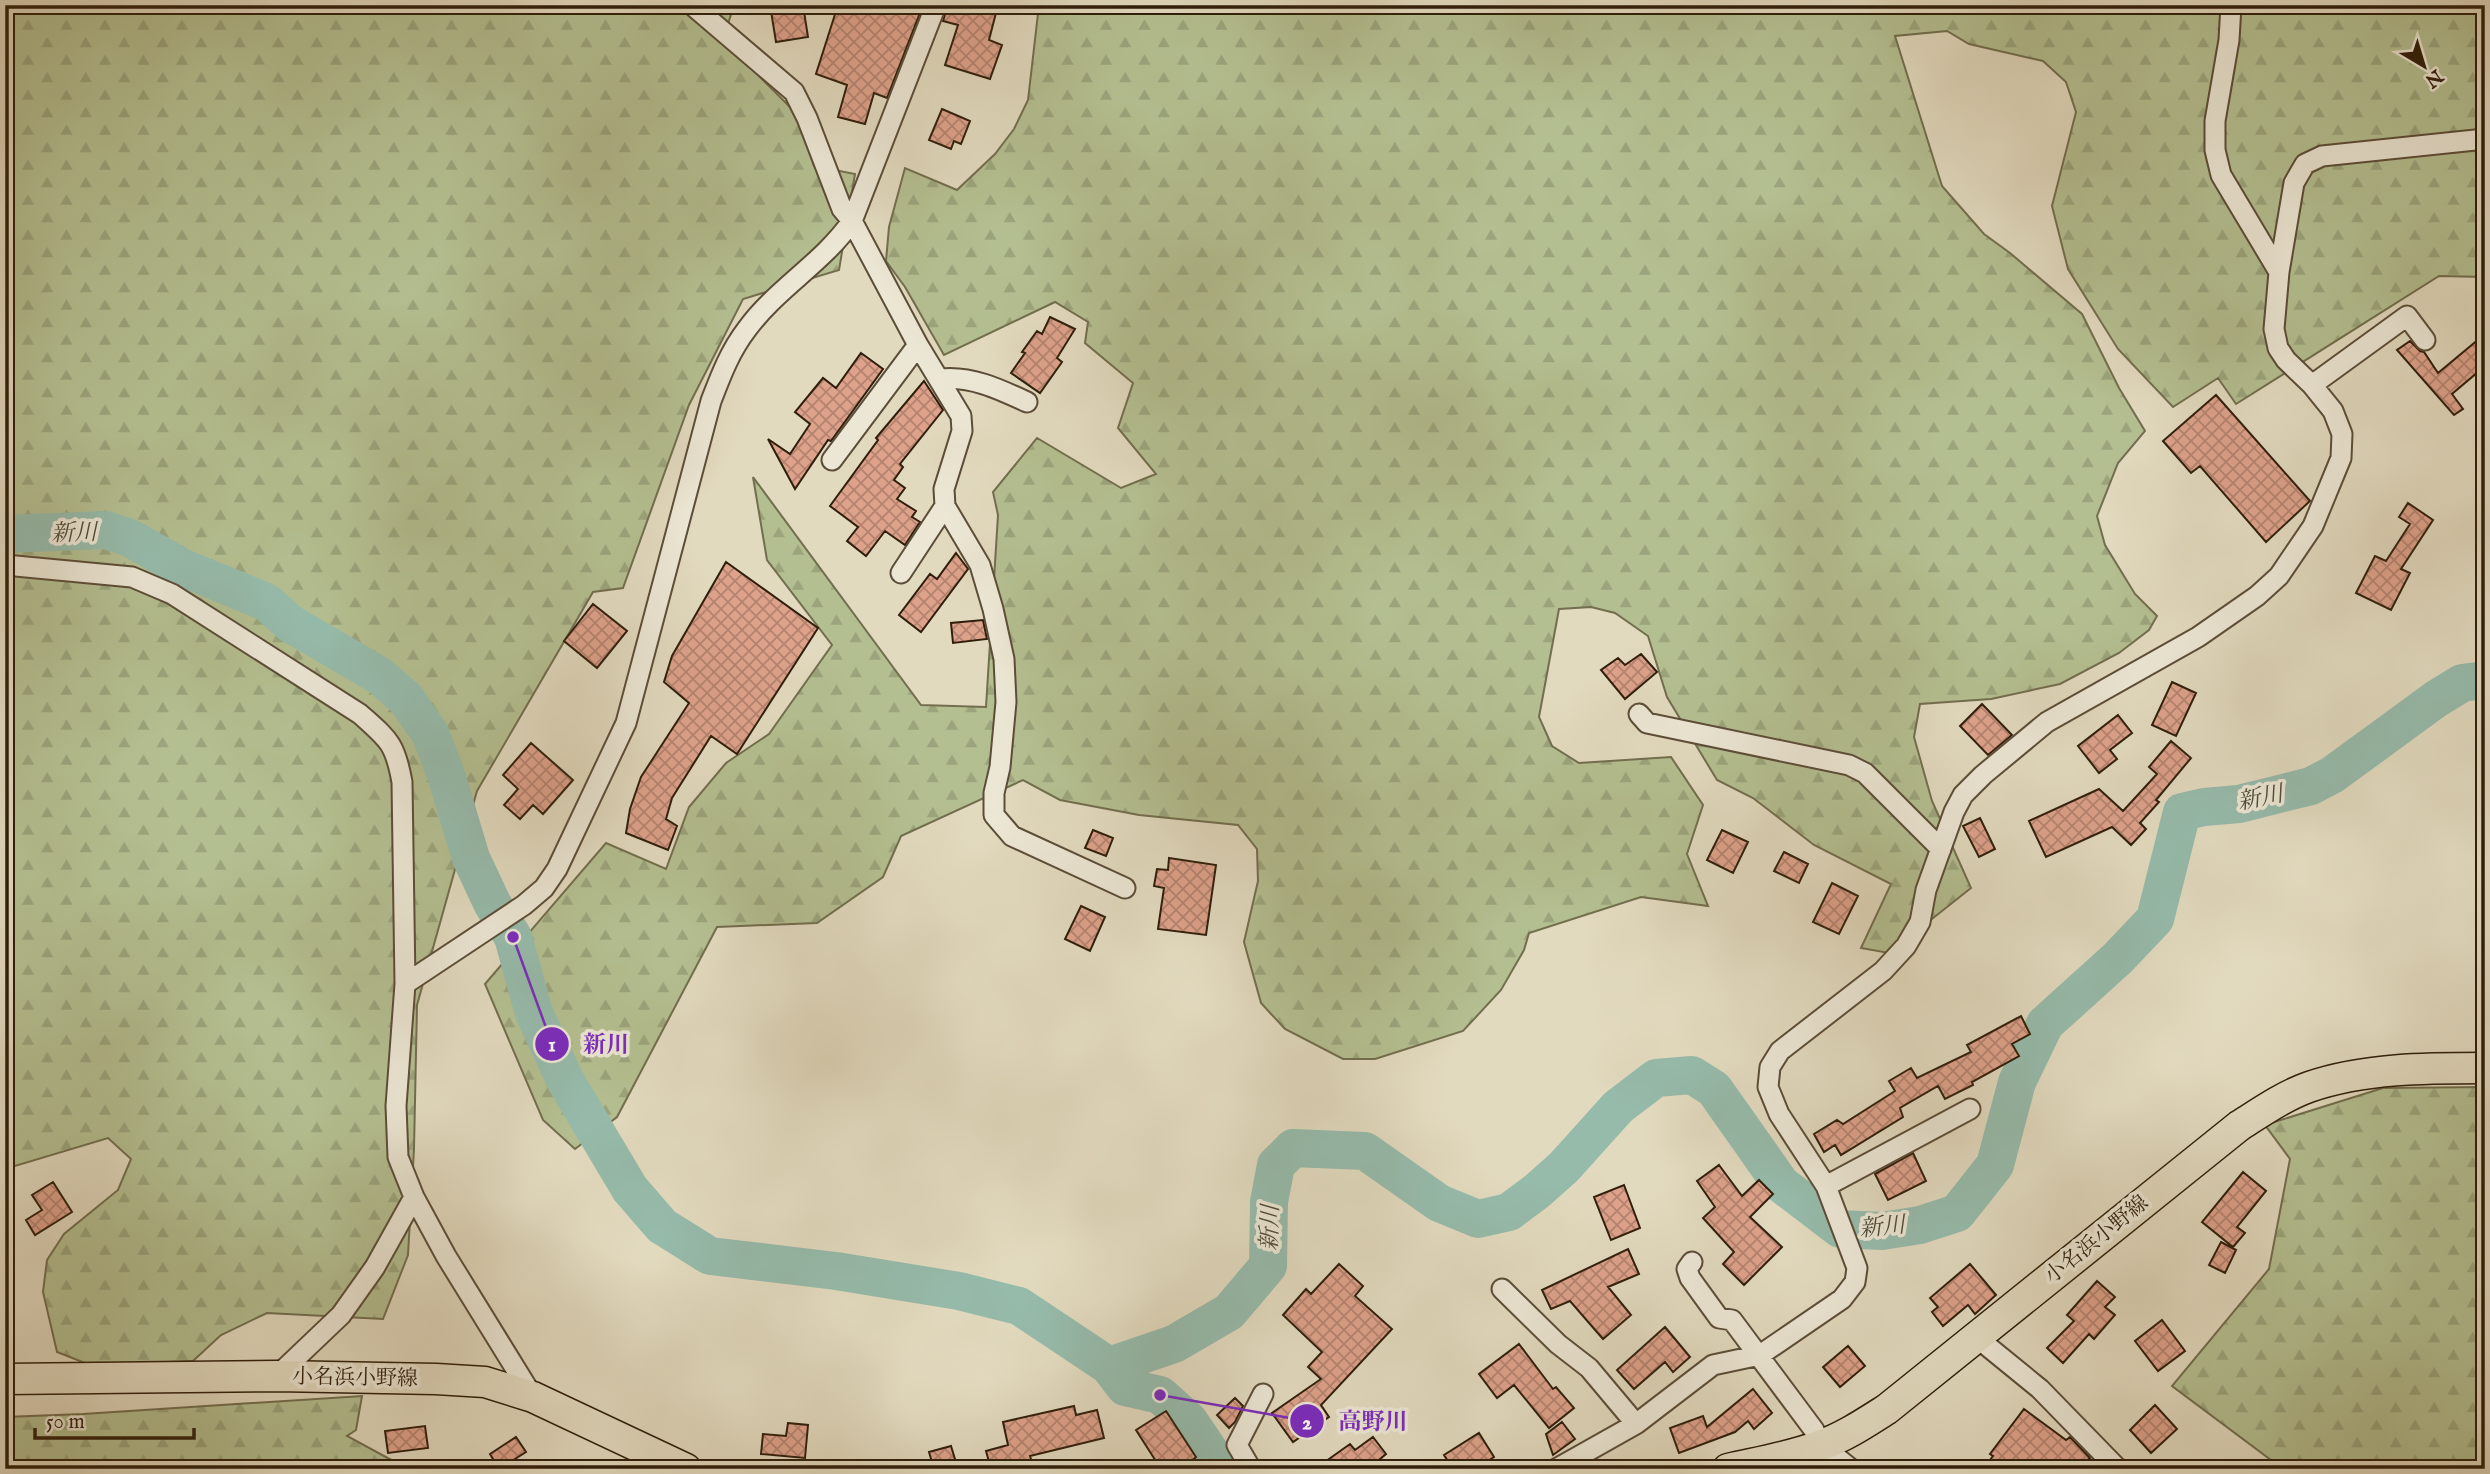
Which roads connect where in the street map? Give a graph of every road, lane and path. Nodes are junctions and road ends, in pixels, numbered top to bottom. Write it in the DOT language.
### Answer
graph roads {
  1 [pos="692,5"];
  2 [pos="936,5"];
  3 [pos="2231,5"];
  4 [pos="2485,139"];
  5 [pos="852,221"];
  6 [pos="2280,272"];
  7 [pos="2425,340"];
  8 [pos="918,345"];
  9 [pos="941,379"];
  10 [pos="2312,385"];
  11 [pos="1027,402"];
  12 [pos="832,460"];
  13 [pos="945,506"];
  14 [pos="5,565"];
  15 [pos="901,573"];
  16 [pos="1639,715"];
  17 [pos="1941,849"];
  18 [pos="1125,888"];
  19 [pos="405,984"];
  20 [pos="2485,1068"];
  21 [pos="1970,1109"];
  22 [pos="1829,1193"];
  23 [pos="414,1197"];
  24 [pos="1692,1262"];
  25 [pos="1502,1289"];
  26 [pos="1975,1336"];
  27 [pos="1760,1355"];
  28 [pos="278,1376"];
  29 [pos="5,1379"];
  30 [pos="1263,1394"];
  31 [pos="533,1397"];
  32 [pos="1636,1424"];
  33 [pos="1821,1445"];
  34 [pos="686,1469"];
  35 [pos="1251,1469"];
  36 [pos="1556,1469"];
  37 [pos="1728,1469"];
  38 [pos="1850,1469"];
  39 [pos="2118,1469"];
  1 -- 5 [label="street"];
  2 -- 5 [label="street"];
  3 -- 6 [label="street"];
  4 -- 6 [label="street"];
  5 -- 8 [label="street"];
  5 -- 19 [label="street"];
  6 -- 10 [label="street"];
  7 -- 10 [label="street"];
  8 -- 9 [label="street"];
  8 -- 12 [label="street"];
  9 -- 11 [label="street"];
  9 -- 13 [label="street"];
  10 -- 17 [label="street"];
  13 -- 15 [label="street"];
  13 -- 18 [label="street"];
  14 -- 19 [label="street"];
  16 -- 17 [label="street"];
  17 -- 22 [label="street"];
  19 -- 23 [label="street"];
  20 -- 26 [label="main road, 小名浜小野線"];
  21 -- 22 [label="street"];
  22 -- 27 [label="street"];
  23 -- 28 [label="street"];
  23 -- 31 [label="street"];
  24 -- 27 [label="street"];
  25 -- 32 [label="street"];
  26 -- 33 [label="main road, 小名浜小野線"];
  26 -- 39 [label="street"];
  27 -- 32 [label="street"];
  27 -- 33 [label="street"];
  28 -- 29 [label="main road, 小名浜小野線"];
  28 -- 31 [label="main road, 小名浜小野線"];
  30 -- 35 [label="street"];
  31 -- 34 [label="main road, 小名浜小野線"];
  32 -- 36 [label="street"];
  33 -- 37 [label="main road, 小名浜小野線"];
  33 -- 38 [label="street"];
}
